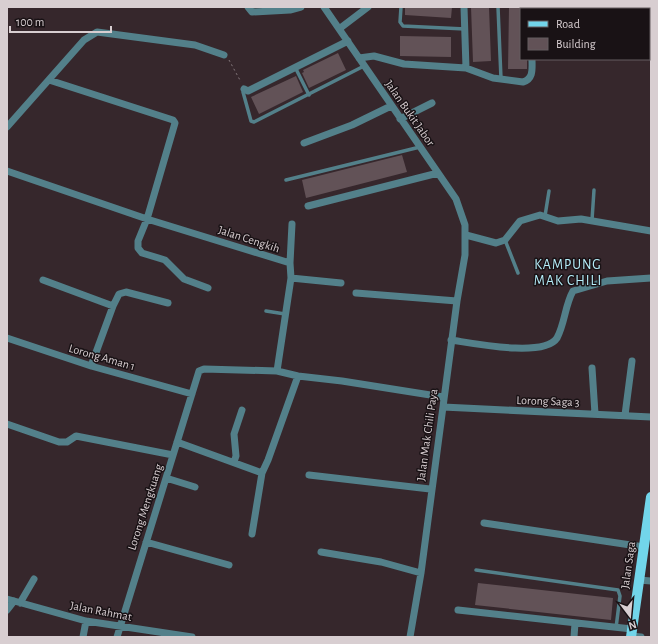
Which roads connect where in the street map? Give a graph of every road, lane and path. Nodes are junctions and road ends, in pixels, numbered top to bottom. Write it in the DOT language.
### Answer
graph roads {
  1 [pos="248,7"];
  2 [pos="301,7"];
  3 [pos="324,7"];
  4 [pos="368,7"];
  5 [pos="401,7"];
  6 [pos="464,7"];
  7 [pos="498,7"];
  8 [pos="339,29"];
  9 [pos="465,29"];
  10 [pos="348,42"];
  11 [pos="224,56"];
  12 [pos="359,58"];
  13 [pos="532,60"];
  14 [pos="364,66"];
  15 [pos="295,68"];
  16 [pos="466,68"];
  17 [pos="501,79"];
  18 [pos="49,80"];
  19 [pos="244,89"];
  20 [pos="309,95"];
  21 [pos="432,103"];
  22 [pos="391,106"];
  23 [pos="400,119"];
  24 [pos="7,127"];
  25 [pos="304,143"];
  26 [pos="420,147"];
  27 [pos="7,171"];
  28 [pos="438,173"];
  29 [pos="286,180"];
  30 [pos="594,190"];
  31 [pos="548,191"];
  32 [pos="308,206"];
  33 [pos="545,216"];
  34 [pos="147,219"];
  35 [pos="592,220"];
  36 [pos="292,224"];
  37 [pos="651,231"];
  38 [pos="466,236"];
  39 [pos="505,240"];
  40 [pos="290,264"];
  41 [pos="518,273"];
  42 [pos="291,278"];
  43 [pos="651,278"];
  44 [pos="44,280"];
  45 [pos="341,283"];
  46 [pos="208,288"];
  47 [pos="356,293"];
  48 [pos="456,301"];
  49 [pos="168,303"];
  50 [pos="113,306"];
  51 [pos="266,311"];
  52 [pos="286,314"];
  53 [pos="7,338"];
  54 [pos="452,340"];
  55 [pos="632,361"];
  56 [pos="92,366"];
  57 [pos="592,368"];
  58 [pos="277,371"];
  59 [pos="298,376"];
  60 [pos="192,394"];
  61 [pos="443,397"];
  62 [pos="443,407"];
  63 [pos="242,410"];
  64 [pos="595,414"];
  65 [pos="625,415"];
  66 [pos="651,417"];
  67 [pos="7,424"];
  68 [pos="178,442"];
  69 [pos="173,455"];
  70 [pos="234,462"];
  71 [pos="262,473"];
  72 [pos="309,475"];
  73 [pos="166,478"];
  74 [pos="195,487"];
  75 [pos="430,489"];
  76 [pos="651,497"];
  77 [pos="484,523"];
  78 [pos="252,534"];
  79 [pos="146,542"];
  80 [pos="644,547"];
  81 [pos="321,552"];
  82 [pos="229,565"];
  83 [pos="476,570"];
  84 [pos="421,573"];
  85 [pos="34,579"];
  86 [pos="639,580"];
  87 [pos="651,581"];
  88 [pos="14,601"];
  89 [pos="7,610"];
  90 [pos="458,610"];
  91 [pos="86,621"];
  92 [pos="575,623"];
  93 [pos="119,626"];
  94 [pos="616,628"];
  95 [pos="633,635"];
  96 [pos="83,637"];
  97 [pos="117,637"];
  98 [pos="192,637"];
  99 [pos="410,637"];
  100 [pos="574,637"];
  1 -- 2 [label="street"];
  3 -- 8 [label="street, Jalan Bukit Jabor"];
  4 -- 8 [label="street"];
  5 -- 9 [label="lane"];
  6 -- 9 [label="street"];
  7 -- 17 [label="lane"];
  8 -- 10 [label="street, Jalan Bukit Jabor"];
  9 -- 16 [label="street"];
  10 -- 12 [label="street, Jalan Bukit Jabor"];
  10 -- 15 [label="street"];
  11 -- 18 [label="street"];
  11 -- 19 [label="path"];
  12 -- 14 [label="street, Jalan Bukit Jabor"];
  12 -- 16 [label="street"];
  13 -- 17 [label="street"];
  14 -- 20 [label="lane"];
  14 -- 22 [label="street, Jalan Bukit Jabor"];
  15 -- 19 [label="street"];
  15 -- 20 [label="lane"];
  16 -- 17 [label="street"];
  18 -- 24 [label="street"];
  18 -- 34 [label="street"];
  19 -- 20 [label="lane"];
  21 -- 23 [label="street"];
  22 -- 23 [label="street, Jalan Bukit Jabor"];
  22 -- 25 [label="street"];
  23 -- 26 [label="street, Jalan Bukit Jabor"];
  26 -- 28 [label="street, Jalan Bukit Jabor"];
  26 -- 29 [label="lane"];
  27 -- 34 [label="street, Jalan Cengkih"];
  28 -- 32 [label="street"];
  28 -- 38 [label="street, Jalan Bukit Jabor"];
  30 -- 35 [label="lane"];
  31 -- 33 [label="lane"];
  33 -- 35 [label="street"];
  33 -- 39 [label="street"];
  34 -- 40 [label="street, Jalan Cengkih"];
  34 -- 46 [label="street"];
  35 -- 37 [label="street"];
  36 -- 40 [label="street"];
  38 -- 39 [label="street"];
  38 -- 48 [label="street, Jalan Mak Chili Paya"];
  39 -- 41 [label="lane"];
  40 -- 42 [label="street, Jalan Cengkih"];
  42 -- 45 [label="street"];
  42 -- 52 [label="street, Jalan Cengkih"];
  43 -- 54 [label="street"];
  44 -- 50 [label="street"];
  47 -- 48 [label="street"];
  48 -- 54 [label="street, Jalan Mak Chili Paya"];
  49 -- 50 [label="street"];
  50 -- 56 [label="street"];
  51 -- 52 [label="lane"];
  52 -- 58 [label="street, Jalan Cengkih"];
  53 -- 56 [label="street, Lorong Aman 1"];
  54 -- 61 [label="street, Jalan Mak Chili Paya"];
  55 -- 65 [label="street"];
  56 -- 60 [label="street, Lorong Aman 1"];
  57 -- 64 [label="street"];
  58 -- 59 [label="street"];
  58 -- 60 [label="street, Lorong Mengkuang"];
  59 -- 61 [label="street"];
  59 -- 71 [label="street"];
  60 -- 68 [label="street, Lorong Mengkuang"];
  61 -- 62 [label="street, Jalan Mak Chili Paya"];
  62 -- 64 [label="street, Lorong Saga 3"];
  62 -- 75 [label="street, Jalan Mak Chili Paya"];
  63 -- 70 [label="street"];
  64 -- 65 [label="street, Lorong Saga 3"];
  65 -- 66 [label="street, Lorong Saga 3"];
  67 -- 69 [label="street"];
  68 -- 69 [label="street, Lorong Mengkuang"];
  68 -- 70 [label="street"];
  69 -- 73 [label="street, Lorong Mengkuang"];
  70 -- 71 [label="street"];
  71 -- 78 [label="street"];
  72 -- 75 [label="street"];
  73 -- 74 [label="street"];
  73 -- 79 [label="street, Lorong Mengkuang"];
  75 -- 84 [label="street, Jalan Mak Chili Paya"];
  76 -- 80 [label="main road, Jalan Saga"];
  77 -- 80 [label="street"];
  79 -- 82 [label="street"];
  79 -- 93 [label="street, Lorong Mengkuang"];
  80 -- 86 [label="main road, Jalan Saga"];
  81 -- 84 [label="street"];
  83 -- 94 [label="lane"];
  84 -- 99 [label="street, Jalan Mak Chili Paya"];
  85 -- 88 [label="street"];
  86 -- 87 [label="street"];
  86 -- 95 [label="main road, Jalan Saga"];
  88 -- 89 [label="street"];
  88 -- 91 [label="street, Jalan Rahmat"];
  90 -- 92 [label="street"];
  91 -- 93 [label="street, Jalan Rahmat"];
  91 -- 96 [label="street"];
  92 -- 94 [label="street"];
  92 -- 100 [label="street"];
  93 -- 97 [label="street, Lorong Mengkuang"];
  93 -- 98 [label="street, Jalan Rahmat"];
  94 -- 95 [label="street"];
}
